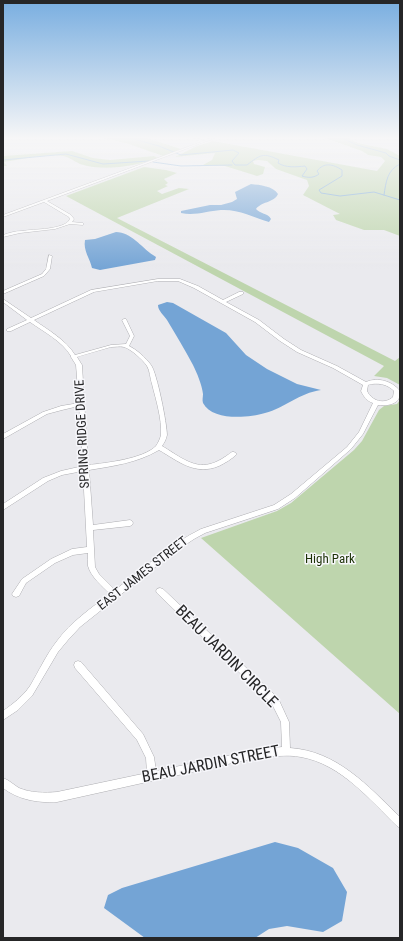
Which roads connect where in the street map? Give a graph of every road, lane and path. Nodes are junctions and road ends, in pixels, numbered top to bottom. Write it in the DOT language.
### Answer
graph roads {
  1 [pos="96,182"];
  2 [pos="44,201"];
  3 [pos="3,216"];
  4 [pos="70,223"];
  5 [pos="82,224"];
  6 [pos="3,236"];
  7 [pos="50,256"];
  8 [pos="3,293"];
  9 [pos="241,293"];
  10 [pos="3,300"];
  11 [pos="223,302"];
  12 [pos="31,320"];
  13 [pos="124,320"];
  14 [pos="9,330"];
  15 [pos="127,346"];
  16 [pos="73,357"];
  17 [pos="366,384"];
  18 [pos="397,401"];
  19 [pos="376,402"];
  20 [pos="82,404"];
  21 [pos="3,437"];
  22 [pos="158,447"];
  23 [pos="234,454"];
  24 [pos="85,467"];
  25 [pos="3,507"];
  26 [pos="130,523"];
  27 [pos="89,528"];
  28 [pos="90,550"];
  29 [pos="160,591"];
  30 [pos="16,594"];
  31 [pos="115,595"];
  32 [pos="78,665"];
  33 [pos="3,716"];
  34 [pos="286,750"];
  35 [pos="152,776"];
  36 [pos="3,782"];
  37 [pos="400,823"];
  1 -- 2 [label="street"];
  2 -- 3 [label="street"];
  2 -- 4 [label="street"];
  4 -- 5 [label="street"];
  4 -- 6 [label="street"];
  7 -- 8 [label="street"];
  9 -- 11 [label="street"];
  10 -- 12 [label="street, SPRING RIDGE DRIVE"];
  11 -- 12 [label="street"];
  11 -- 17 [label="street"];
  12 -- 14 [label="street"];
  12 -- 16 [label="street, SPRING RIDGE DRIVE"];
  13 -- 15 [label="street"];
  15 -- 16 [label="street"];
  15 -- 22 [label="street"];
  16 -- 20 [label="street, SPRING RIDGE DRIVE"];
  17 -- 18 [label="street"];
  17 -- 19 [label="street"];
  18 -- 19 [label="street"];
  19 -- 31 [label="street, EAST JAMES STREET"];
  20 -- 21 [label="street"];
  20 -- 24 [label="street, SPRING RIDGE DRIVE"];
  22 -- 23 [label="street"];
  22 -- 24 [label="street"];
  24 -- 25 [label="street"];
  24 -- 27 [label="street, SPRING RIDGE DRIVE"];
  26 -- 27 [label="street"];
  27 -- 28 [label="street, SPRING RIDGE DRIVE"];
  28 -- 30 [label="street"];
  28 -- 31 [label="street, SPRING RIDGE DRIVE"];
  29 -- 34 [label="street, BEAU JARDIN CIRCLE"];
  31 -- 33 [label="street, EAST JAMES STREET"];
  32 -- 35 [label="street"];
  34 -- 35 [label="street, BEAU JARDIN STREET"];
  34 -- 37 [label="street, BEAU JARDIN STREET"];
  35 -- 36 [label="street, BEAU JARDIN STREET"];
}
